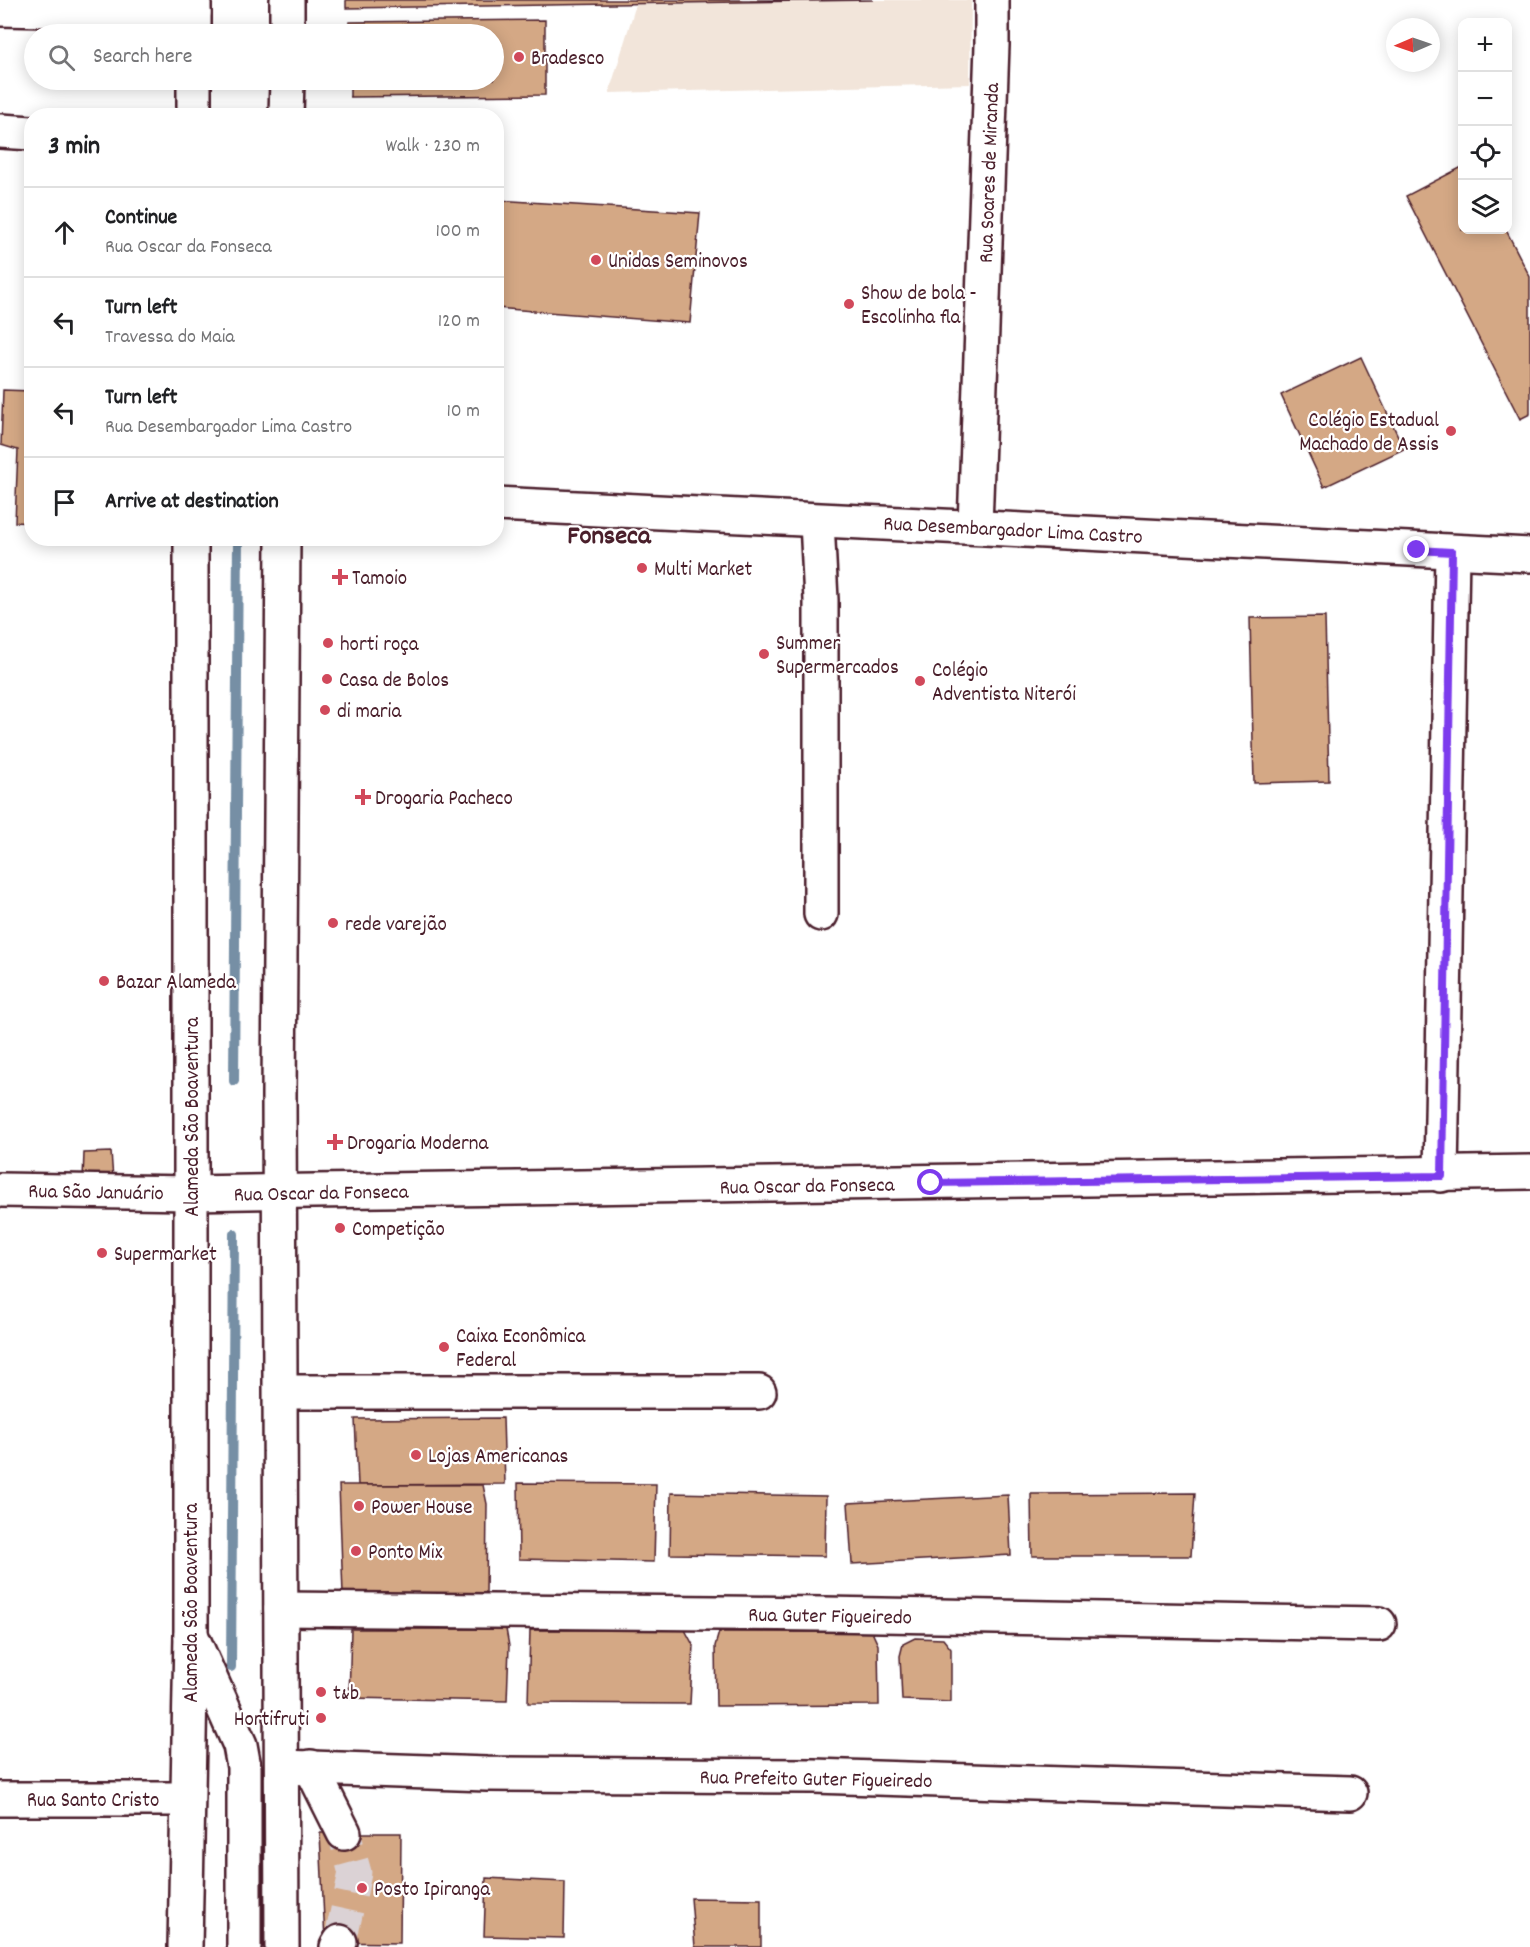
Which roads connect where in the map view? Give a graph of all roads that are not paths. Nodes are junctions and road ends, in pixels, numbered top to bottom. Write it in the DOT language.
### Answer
graph roads {
  1 [pos="992,0"];
  2 [pos="0,9"];
  3 [pos="194,16"];
  4 [pos="194,90"];
  5 [pos="287,90"];
  6 [pos="194,108"];
  7 [pos="286,108"];
  8 [pos="0,131"];
  9 [pos="24,132"];
  10 [pos="504,504"];
  11 [pos="817,522"];
  12 [pos="975,526"];
  13 [pos="191,546"];
  14 [pos="283,546"];
  15 [pos="1452,552"];
  16 [pos="1530,555"];
  17 [pos="821,914"];
  18 [pos="1530,1172"];
  19 [pos="1442,1176"];
  20 [pos="0,1190"];
  21 [pos="282,1192"];
  22 [pos="191,1193"];
  23 [pos="281,1392"];
  24 [pos="759,1392"];
  25 [pos="282,1609"];
  26 [pos="1379,1624"];
  27 [pos="191,1635"];
  28 [pos="296,1767"];
  29 [pos="1350,1793"];
  30 [pos="0,1799"];
  31 [pos="186,1799"];
  32 [pos="344,1833"];
  33 [pos="185,1947"];
  34 [pos="244,1947"];
  35 [pos="282,1947"];
  1 -- 12 [label="main road, Rua Soares de Miranda"];
  2 -- 3 [label="main road"];
  4 -- 6 [label="main road"];
  5 -- 7 [label="main road"];
  8 -- 9 [label="main road"];
  10 -- 11 [label="main road, Rua Desembargador Lima Castro"];
  11 -- 12 [label="main road, Rua Desembargador Lima Castro"];
  11 -- 17 [label="main road"];
  12 -- 15 [label="main road, Rua Desembargador Lima Castro"];
  13 -- 22 [label="main road, Alameda São Boaventura"];
  14 -- 21 [label="main road"];
  15 -- 16 [label="main road, Rua Desembargador Lima Castro"];
  15 -- 19 [label="main road"];
  18 -- 19 [label="main road, Rua Oscar da Fonseca"];
  19 -- 21 [label="main road, Rua Oscar da Fonseca"];
  20 -- 22 [label="main road, Rua São Januário"];
  21 -- 22 [label="main road, Rua Oscar da Fonseca"];
  21 -- 23 [label="main road"];
  22 -- 27 [label="main road, Alameda São Boaventura"];
  23 -- 24 [label="main road"];
  23 -- 25 [label="main road"];
  25 -- 26 [label="main road, Rua Guter Figueiredo"];
  25 -- 28 [label="main road"];
  27 -- 31 [label="main road, Alameda São Boaventura"];
  27 -- 34 [label="main road"];
  28 -- 29 [label="main road, Rua Prefeito Guter Figueiredo"];
  28 -- 32 [label="main road"];
  28 -- 35 [label="main road"];
  30 -- 31 [label="main road, Rua Santo Cristo"];
  31 -- 33 [label="main road, Alameda São Boaventura"];
}
